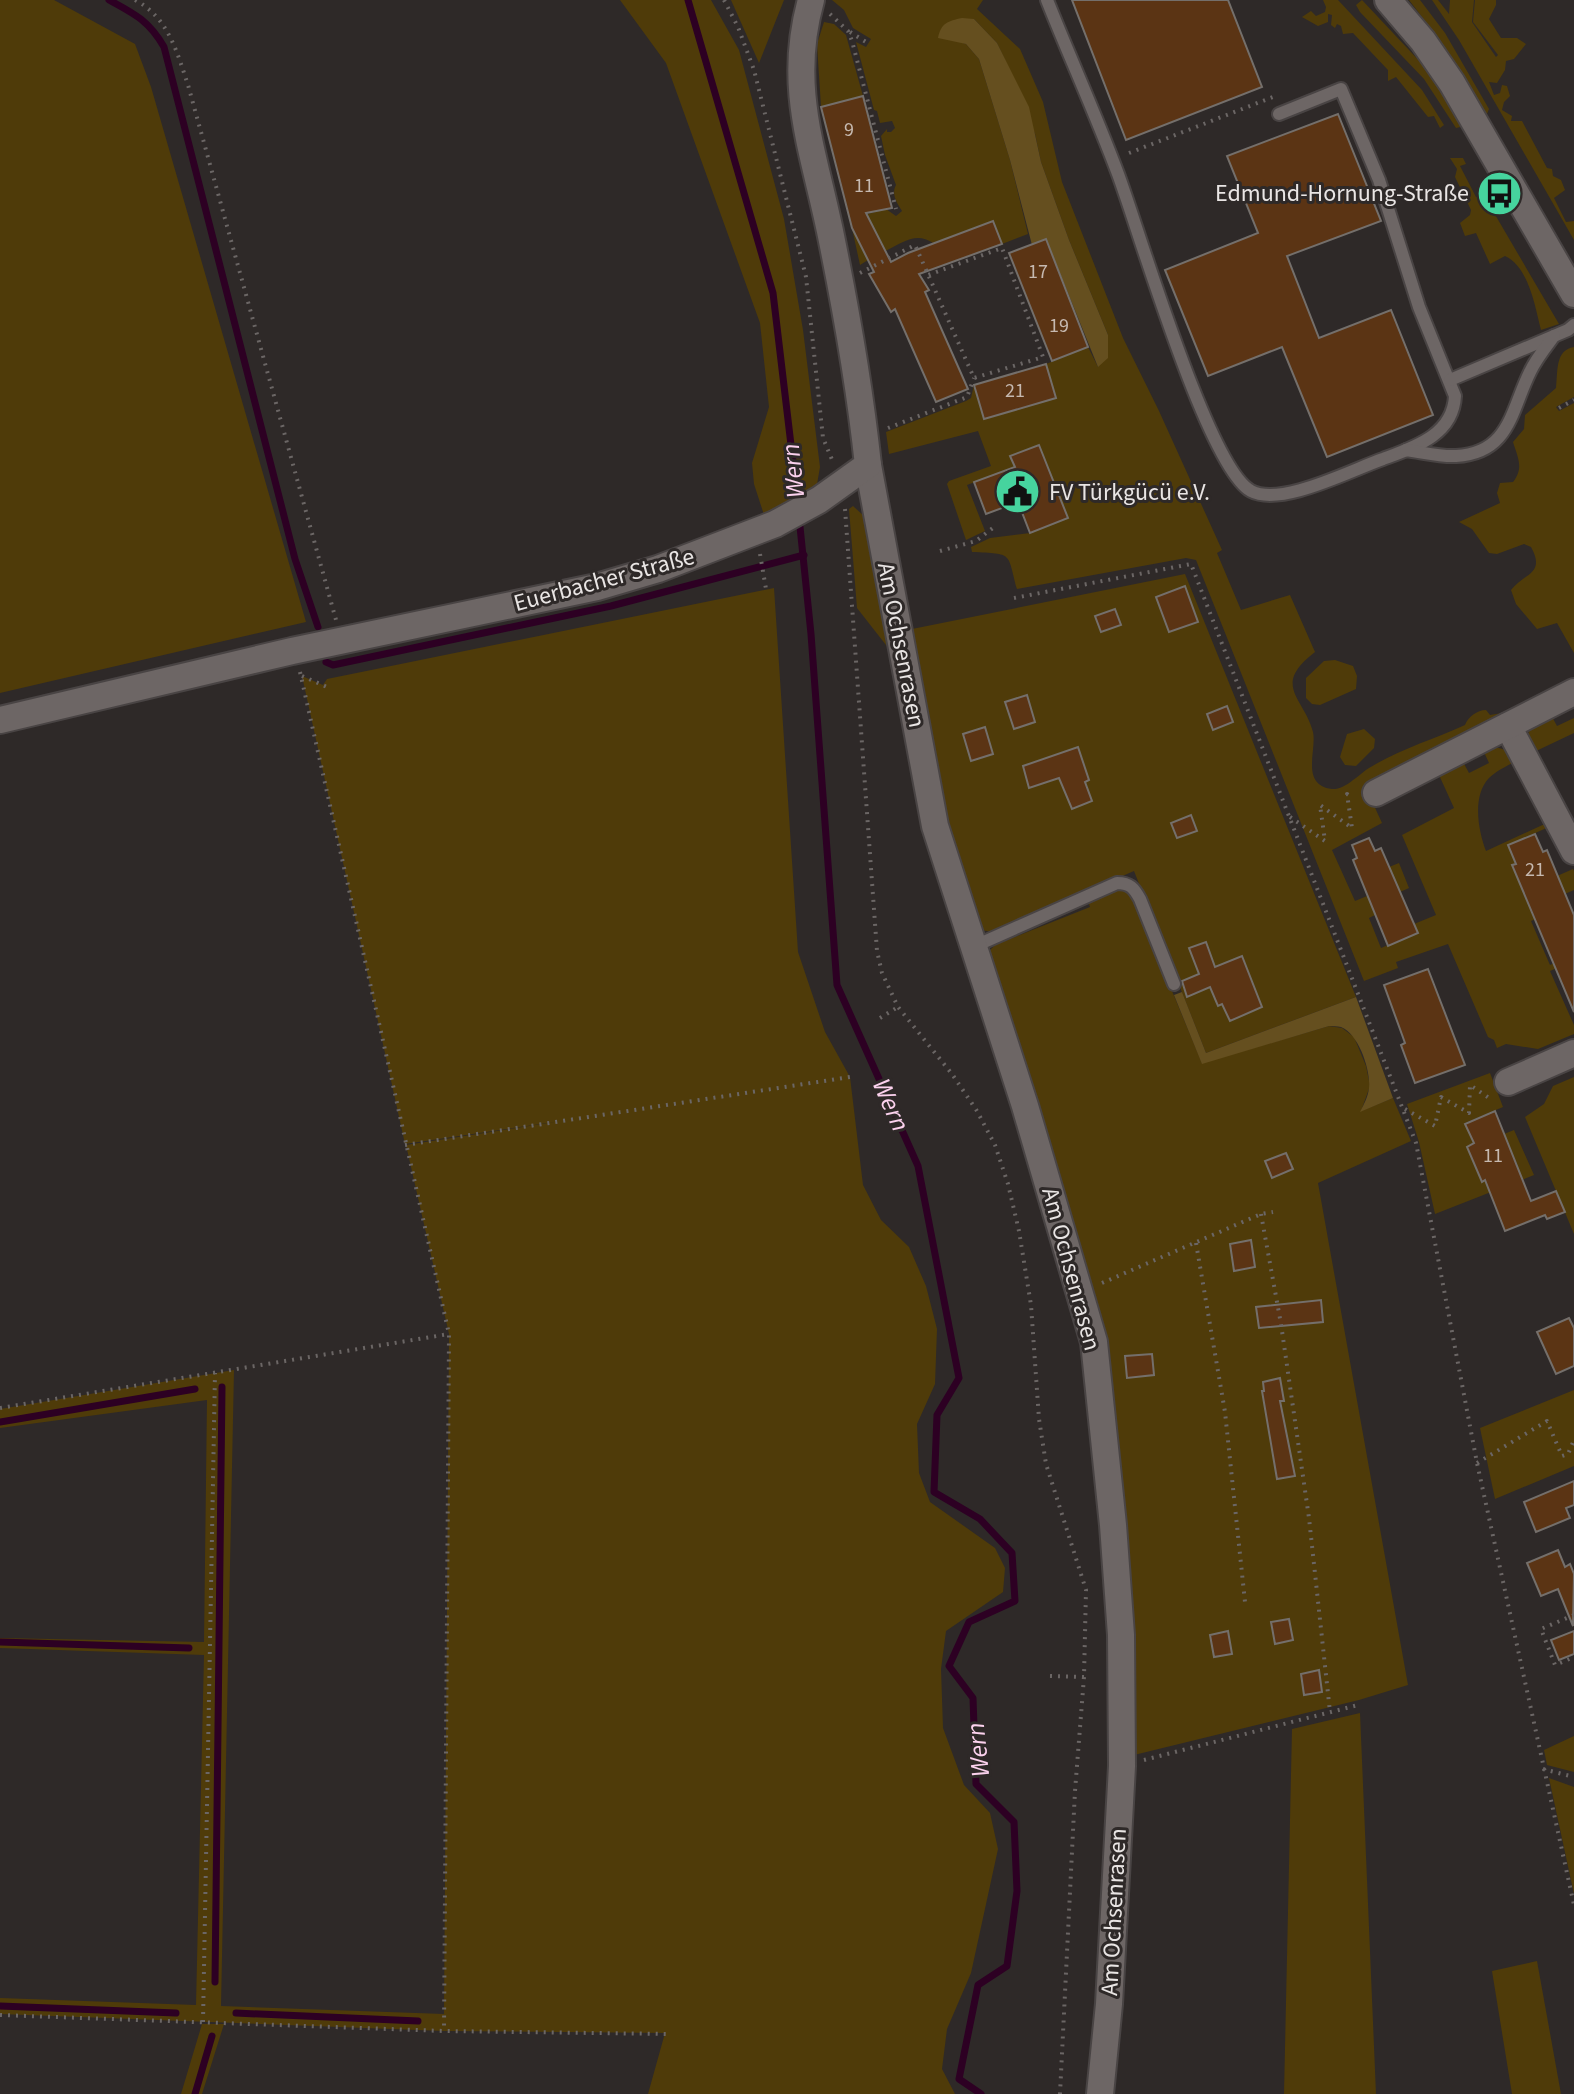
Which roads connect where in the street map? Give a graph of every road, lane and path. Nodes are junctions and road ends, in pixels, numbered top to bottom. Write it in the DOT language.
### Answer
graph roads {
  1 [pos="135,0"];
  2 [pos="724,0"];
  3 [pos="1047,0"];
  4 [pos="1388,0"];
  5 [pos="811,1"];
  6 [pos="848,31"];
  7 [pos="866,42"];
  8 [pos="1279,114"];
  9 [pos="1112,160"];
  10 [pos="896,209"];
  11 [pos="928,275"];
  12 [pos="840,282"];
  13 [pos="1574,294"];
  14 [pos="1574,325"];
  15 [pos="1554,336"];
  16 [pos="974,378"];
  17 [pos="1450,380"];
  18 [pos="1574,400"];
  19 [pos="1559,408"];
  20 [pos="865,436"];
  21 [pos="1406,450"];
  22 [pos="868,465"];
  23 [pos="841,484"];
  24 [pos="994,527"];
  25 [pos="940,551"];
  26 [pos="760,555"];
  27 [pos="766,589"];
  28 [pos="1014,598"];
  29 [pos="342,642"];
  30 [pos="292,651"];
  31 [pos="302,676"];
  32 [pos="327,687"];
  33 [pos="1574,692"];
  34 [pos="0,720"];
  35 [pos="1508,726"];
  36 [pos="1367,796"];
  37 [pos="1290,817"];
  38 [pos="1574,851"];
  39 [pos="975,946"];
  40 [pos="1174,984"];
  41 [pos="898,1007"];
  42 [pos="880,1018"];
  43 [pos="1574,1053"];
  44 [pos="850,1077"];
  45 [pos="1508,1082"];
  46 [pos="1404,1108"];
  47 [pos="405,1145"];
  48 [pos="1273,1212"];
  49 [pos="1261,1214"];
  50 [pos="1196,1243"];
  51 [pos="1081,1292"];
  52 [pos="449,1334"];
  53 [pos="215,1373"];
  54 [pos="0,1408"];
  55 [pos="1574,1440"];
  56 [pos="1477,1463"];
  57 [pos="1245,1602"];
  58 [pos="1574,1615"];
  59 [pos="1574,1657"];
  60 [pos="1050,1676"];
  61 [pos="1084,1677"];
  62 [pos="1358,1705"];
  63 [pos="1330,1712"];
  64 [pos="1122,1766"];
  65 [pos="1543,1769"];
  66 [pos="1574,1777"];
  67 [pos="1574,1905"];
  68 [pos="0,2015"];
  69 [pos="203,2022"];
  70 [pos="444,2031"];
  71 [pos="670,2034"];
  72 [pos="1060,2094"];
  73 [pos="1100,2094"];
  1 -- 29 [label="path"];
  2 -- 23 [label="path"];
  3 -- 9 [label="lane"];
  4 -- 13 [label="street"];
  5 -- 6 [label="path"];
  5 -- 12 [label="street"];
  6 -- 7 [label="path"];
  6 -- 10 [label="path"];
  8 -- 9 [label="path"];
  8 -- 17 [label="lane"];
  9 -- 21 [label="lane"];
  11 -- 12 [label="path"];
  11 -- 16 [label="path"];
  11 -- 16 [label="path"];
  12 -- 20 [label="street"];
  14 -- 15 [label="lane"];
  15 -- 17 [label="lane"];
  15 -- 21 [label="lane"];
  16 -- 20 [label="path"];
  17 -- 21 [label="lane"];
  18 -- 19 [label="path"];
  20 -- 22 [label="street"];
  22 -- 23 [label="street, Euerbacher Straße"];
  22 -- 39 [label="street, Am Ochsenrasen"];
  23 -- 29 [label="street, Euerbacher Straße"];
  23 -- 41 [label="path"];
  24 -- 25 [label="path"];
  26 -- 27 [label="path"];
  28 -- 37 [label="path"];
  29 -- 30 [label="street, Euerbacher Straße"];
  30 -- 31 [label="path"];
  30 -- 34 [label="street, Euerbacher Straße"];
  31 -- 32 [label="path"];
  31 -- 47 [label="path"];
  33 -- 35 [label="street"];
  35 -- 36 [label="street"];
  35 -- 38 [label="street"];
  36 -- 37 [label="path"];
  37 -- 46 [label="path"];
  39 -- 40 [label="lane"];
  39 -- 51 [label="street, Am Ochsenrasen"];
  41 -- 42 [label="path"];
  41 -- 61 [label="path"];
  43 -- 45 [label="street"];
  44 -- 47 [label="path"];
  45 -- 46 [label="path"];
  46 -- 56 [label="path"];
  47 -- 52 [label="path"];
  48 -- 49 [label="path"];
  49 -- 50 [label="path"];
  49 -- 63 [label="path"];
  50 -- 51 [label="path"];
  50 -- 57 [label="path"];
  51 -- 64 [label="street, Am Ochsenrasen"];
  52 -- 53 [label="path"];
  52 -- 70 [label="path"];
  53 -- 54 [label="path"];
  53 -- 69 [label="path"];
  55 -- 56 [label="path"];
  56 -- 65 [label="path"];
  58 -- 59 [label="path"];
  60 -- 61 [label="path"];
  61 -- 72 [label="path"];
  62 -- 63 [label="path"];
  63 -- 64 [label="path"];
  64 -- 73 [label="street, Am Ochsenrasen"];
  65 -- 66 [label="path"];
  65 -- 67 [label="path"];
  68 -- 69 [label="path"];
  69 -- 70 [label="path"];
  70 -- 71 [label="path"];
}
